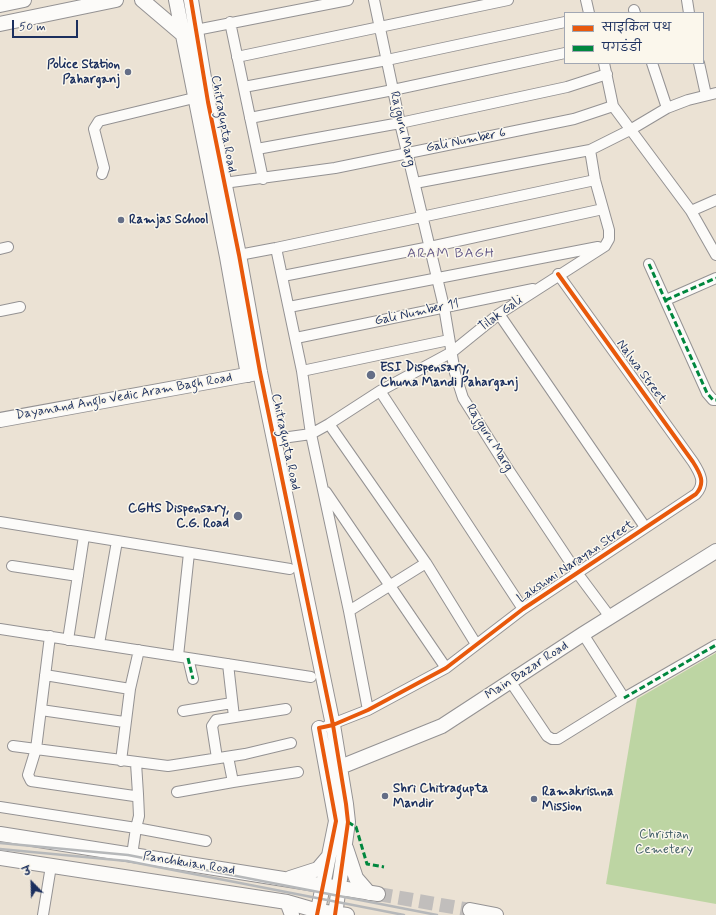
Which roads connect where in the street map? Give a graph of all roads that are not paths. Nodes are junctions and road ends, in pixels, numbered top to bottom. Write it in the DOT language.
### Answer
graph roads {
  1 [pos="24,0"];
  2 [pos="116,0"];
  3 [pos="142,0"];
  4 [pos="176,0"];
  5 [pos="191,0"];
  6 [pos="348,0"];
  7 [pos="374,0"];
  8 [pos="508,0"];
  9 [pos="586,0"];
  10 [pos="687,0"];
  11 [pos="0,5"];
  12 [pos="589,12"];
  13 [pos="690,12"];
  14 [pos="230,22"];
  15 [pos="564,22"];
  16 [pos="0,24"];
  17 [pos="380,28"];
  18 [pos="196,30"];
  19 [pos="182,34"];
  20 [pos="564,53"];
  21 [pos="237,56"];
  22 [pos="387,60"];
  23 [pos="604,64"];
  24 [pos="652,64"];
  25 [pos="699,64"];
  26 [pos="607,74"];
  27 [pos="244,87"];
  28 [pos="393,90"];
  29 [pos="716,93"];
  30 [pos="706,95"];
  31 [pos="194,98"];
  32 [pos="613,106"];
  33 [pos="667,108"];
  34 [pos="250,118"];
  35 [pos="400,123"];
  36 [pos="630,130"];
  37 [pos="257,149"];
  38 [pos="590,150"];
  39 [pos="407,152"];
  40 [pos="102,174"];
  41 [pos="263,179"];
  42 [pos="595,180"];
  43 [pos="224,183"];
  44 [pos="415,183"];
  45 [pos="716,200"];
  46 [pos="603,209"];
  47 [pos="691,211"];
  48 [pos="422,216"];
  49 [pos="605,246"];
  50 [pos="430,247"];
  51 [pos="276,248"];
  52 [pos="239,254"];
  53 [pos="716,255"];
  54 [pos="649,264"];
  55 [pos="558,274"];
  56 [pos="283,276"];
  57 [pos="437,278"];
  58 [pos="716,278"];
  59 [pos="538,288"];
  60 [pos="666,300"];
  61 [pos="20,307"];
  62 [pos="289,307"];
  63 [pos="444,308"];
  64 [pos="0,311"];
  65 [pos="498,314"];
  66 [pos="296,338"];
  67 [pos="449,340"];
  68 [pos="452,352"];
  69 [pos="302,372"];
  70 [pos="254,374"];
  71 [pos="380,391"];
  72 [pos="716,400"];
  73 [pos="0,420"];
  74 [pos="329,424"];
  75 [pos="311,434"];
  76 [pos="275,439"];
  77 [pos="702,484"];
  78 [pos="322,487"];
  79 [pos="0,522"];
  80 [pos="645,527"];
  81 [pos="84,536"];
  82 [pos="117,541"];
  83 [pos="716,551"];
  84 [pos="189,553"];
  85 [pos="426,563"];
  86 [pos="12,566"];
  87 [pos="290,569"];
  88 [pos="578,574"];
  89 [pos="78,576"];
  90 [pos="389,585"];
  91 [pos="523,610"];
  92 [pos="349,611"];
  93 [pos="610,617"];
  94 [pos="0,629"];
  95 [pos="583,634"];
  96 [pos="50,636"];
  97 [pos="68,640"];
  98 [pos="99,644"];
  99 [pos="476,644"];
  100 [pos="716,645"];
  101 [pos="139,650"];
  102 [pos="178,656"];
  103 [pos="188,658"];
  104 [pos="228,664"];
  105 [pos="446,668"];
  106 [pos="45,675"];
  107 [pos="311,677"];
  108 [pos="193,680"];
  109 [pos="510,681"];
  110 [pos="130,689"];
  111 [pos="624,698"];
  112 [pos="232,704"];
  113 [pos="286,709"];
  114 [pos="41,710"];
  115 [pos="368,710"];
  116 [pos="183,711"];
  117 [pos="234,717"];
  118 [pos="124,722"];
  119 [pos="333,725"];
  120 [pos="319,728"];
  121 [pos="291,743"];
  122 [pos="13,746"];
  123 [pos="36,749"];
  124 [pos="223,757"];
  125 [pos="121,761"];
  126 [pos="136,763"];
  127 [pos="334,770"];
  128 [pos="298,772"];
  129 [pos="233,782"];
  130 [pos="177,792"];
  131 [pos="138,794"];
  132 [pos="0,807"];
  133 [pos="136,828"];
  134 [pos="0,834"];
  135 [pos="206,841"];
  136 [pos="345,845"];
  137 [pos="132,855"];
  138 [pos="329,856"];
  139 [pos="0,858"];
  140 [pos="51,866"];
  141 [pos="286,879"];
  142 [pos="324,885"];
  143 [pos="339,888"];
  144 [pos="287,902"];
  145 [pos="470,910"];
  146 [pos="318,913"];
  147 [pos="339,914"];
  148 [pos="43,915"];
  149 [pos="292,915"];
  150 [pos="496,915"];
  1 -- 11 [label="street"];
  2 -- 16 [label="street"];
  3 -- 19 [label="street"];
  4 -- 19 [label="street, Chitragupta Road"];
  5 -- 18 [label="street, Chitragupta Road"];
  6 -- 14 [label="street"];
  7 -- 17 [label="street, Rajguru Marg"];
  8 -- 17 [label="street"];
  9 -- 12 [label="street"];
  10 -- 13 [label="street"];
  14 -- 18 [label="street"];
  14 -- 21 [label="street"];
  15 -- 22 [label="street"];
  17 -- 21 [label="street"];
  17 -- 22 [label="street, Rajguru Marg"];
  18 -- 43 [label="street, Chitragupta Road"];
  19 -- 31 [label="street, Chitragupta Road"];
  20 -- 28 [label="street"];
  21 -- 27 [label="street"];
  22 -- 27 [label="street"];
  22 -- 28 [label="street, Rajguru Marg"];
  23 -- 26 [label="street"];
  24 -- 33 [label="street"];
  25 -- 30 [label="street"];
  26 -- 32 [label="street"];
  26 -- 35 [label="street"];
  27 -- 34 [label="street"];
  28 -- 34 [label="street"];
  28 -- 35 [label="street, Rajguru Marg"];
  29 -- 30 [label="street"];
  30 -- 33 [label="street"];
  31 -- 40 [label="street"];
  31 -- 70 [label="street, Chitragupta Road"];
  32 -- 36 [label="street"];
  32 -- 39 [label="street, Gali Number 6"];
  33 -- 36 [label="street"];
  34 -- 37 [label="street"];
  35 -- 37 [label="street"];
  35 -- 39 [label="street, Rajguru Marg"];
  36 -- 38 [label="street"];
  36 -- 47 [label="street"];
  37 -- 41 [label="street"];
  38 -- 42 [label="street"];
  38 -- 44 [label="street"];
  39 -- 41 [label="street, Gali Number 6"];
  39 -- 44 [label="street, Rajguru Marg"];
  41 -- 43 [label="street, Gali Number 6"];
  42 -- 46 [label="street"];
  42 -- 48 [label="street"];
  43 -- 52 [label="street, Chitragupta Road"];
  44 -- 48 [label="street, Rajguru Marg"];
  45 -- 47 [label="street"];
  46 -- 49 [label="street"];
  46 -- 50 [label="street"];
  47 -- 53 [label="street"];
  48 -- 50 [label="street, Rajguru Marg"];
  48 -- 51 [label="street"];
  49 -- 55 [label="street, Tilak Gali"];
  49 -- 57 [label="street"];
  50 -- 56 [label="street"];
  50 -- 57 [label="street, Rajguru Marg"];
  51 -- 52 [label="street"];
  51 -- 56 [label="street"];
  52 -- 70 [label="street, Chitragupta Road"];
  54 -- 60 [label="street"];
  55 -- 59 [label="street, Tilak Gali"];
  55 -- 77 [label="street, Nalwa Street"];
  56 -- 62 [label="street"];
  57 -- 62 [label="street"];
  57 -- 63 [label="street, Rajguru Marg"];
  58 -- 60 [label="street"];
  59 -- 63 [label="street, Gali Number 11"];
  59 -- 65 [label="street, Tilak Gali"];
  60 -- 72 [label="street"];
  61 -- 64 [label="street"];
  62 -- 66 [label="street"];
  63 -- 66 [label="street, Gali Number 11"];
  63 -- 67 [label="street, Rajguru Marg"];
  65 -- 68 [label="street, Tilak Gali"];
  65 -- 80 [label="street"];
  66 -- 69 [label="street"];
  67 -- 68 [label="street, Rajguru Marg"];
  67 -- 69 [label="street"];
  68 -- 71 [label="street, Tilak Gali"];
  68 -- 88 [label="street, Rajguru Marg"];
  69 -- 75 [label="street"];
  70 -- 73 [label="street, Dayanand Anglo Vedic Aram Bagh Road"];
  70 -- 76 [label="street, Chitragupta Road"];
  71 -- 74 [label="street, Tilak Gali"];
  71 -- 91 [label="street"];
  74 -- 75 [label="street, Tilak Gali"];
  74 -- 85 [label="street"];
  75 -- 76 [label="street"];
  75 -- 78 [label="street"];
  76 -- 119 [label="street, Chitragupta Road"];
  77 -- 80 [label="street, Lakshmi Narayan Street"];
  78 -- 90 [label="street"];
  78 -- 92 [label="street"];
  79 -- 81 [label="street"];
  80 -- 88 [label="street, Lakshmi Narayan Street"];
  81 -- 82 [label="street"];
  81 -- 89 [label="street"];
  82 -- 84 [label="street"];
  82 -- 98 [label="street"];
  83 -- 93 [label="street, Main Bazar Road"];
  84 -- 87 [label="street"];
  84 -- 102 [label="street"];
  85 -- 90 [label="street"];
  85 -- 99 [label="street"];
  86 -- 89 [label="street"];
  88 -- 91 [label="street, Lakshmi Narayan Street"];
  88 -- 93 [label="street, Rajguru Marg"];
  89 -- 97 [label="street"];
  90 -- 92 [label="street"];
  90 -- 105 [label="street"];
  91 -- 99 [label="street, Lakshmi Narayan Street"];
  92 -- 115 [label="street"];
  93 -- 95 [label="street, Main Bazar Road"];
  94 -- 96 [label="street"];
  95 -- 109 [label="street, Main Bazar Road"];
  95 -- 111 [label="street"];
  96 -- 97 [label="street"];
  96 -- 106 [label="street"];
  97 -- 98 [label="street"];
  98 -- 101 [label="street"];
  99 -- 105 [label="street, Lakshmi Narayan Street"];
  100 -- 111 [label="street"];
  101 -- 102 [label="street"];
  101 -- 110 [label="street"];
  102 -- 103 [label="street"];
  103 -- 104 [label="street"];
  103 -- 108 [label="street"];
  104 -- 107 [label="street"];
  104 -- 112 [label="street"];
  105 -- 115 [label="street, Lakshmi Narayan Street"];
  106 -- 110 [label="street"];
  106 -- 114 [label="street"];
  109 -- 111 [label="street"];
  109 -- 127 [label="street, Main Bazar Road"];
  110 -- 118 [label="street"];
  112 -- 116 [label="street"];
  112 -- 117 [label="street"];
  113 -- 117 [label="street"];
  114 -- 118 [label="street"];
  114 -- 123 [label="street"];
  115 -- 119 [label="street, Lakshmi Narayan Street"];
  117 -- 124 [label="street"];
  118 -- 125 [label="street"];
  119 -- 120 [label="street, Lakshmi Narayan Street"];
  119 -- 127 [label="street, Chitragupta Road"];
  120 -- 127 [label="street, Chitragupta Road"];
  121 -- 124 [label="street"];
  122 -- 123 [label="street"];
  123 -- 125 [label="street"];
  123 -- 131 [label="street"];
  124 -- 126 [label="street"];
  124 -- 129 [label="street"];
  125 -- 126 [label="street"];
  126 -- 131 [label="street"];
  127 -- 136 [label="street, Chitragupta Road"];
  127 -- 138 [label="street, Chitragupta Road"];
  128 -- 129 [label="street"];
  129 -- 130 [label="street"];
  131 -- 133 [label="street"];
  132 -- 133 [label="street"];
  133 -- 135 [label="street"];
  133 -- 137 [label="street"];
  134 -- 137 [label="street, Panchkuian Road"];
  136 -- 143 [label="street, Chitragupta Road"];
  136 -- 143 [label="street, Panchkuian Road"];
  137 -- 141 [label="street, Panchkuian Road"];
  138 -- 141 [label="street"];
  138 -- 142 [label="street, Chitragupta Road"];
  139 -- 140 [label="street, Panchkuian Road"];
  140 -- 144 [label="street, Panchkuian Road"];
  140 -- 148 [label="street"];
  141 -- 142 [label="street, Panchkuian Road"];
  142 -- 143 [label="street, Panchkuian Road"];
  142 -- 146 [label="street, Chitragupta Road"];
  143 -- 147 [label="street, Chitragupta Road"];
  144 -- 146 [label="street, Panchkuian Road"];
  144 -- 149 [label="street"];
  145 -- 150 [label="street"];
  146 -- 147 [label="street, Panchkuian Road"];
}
